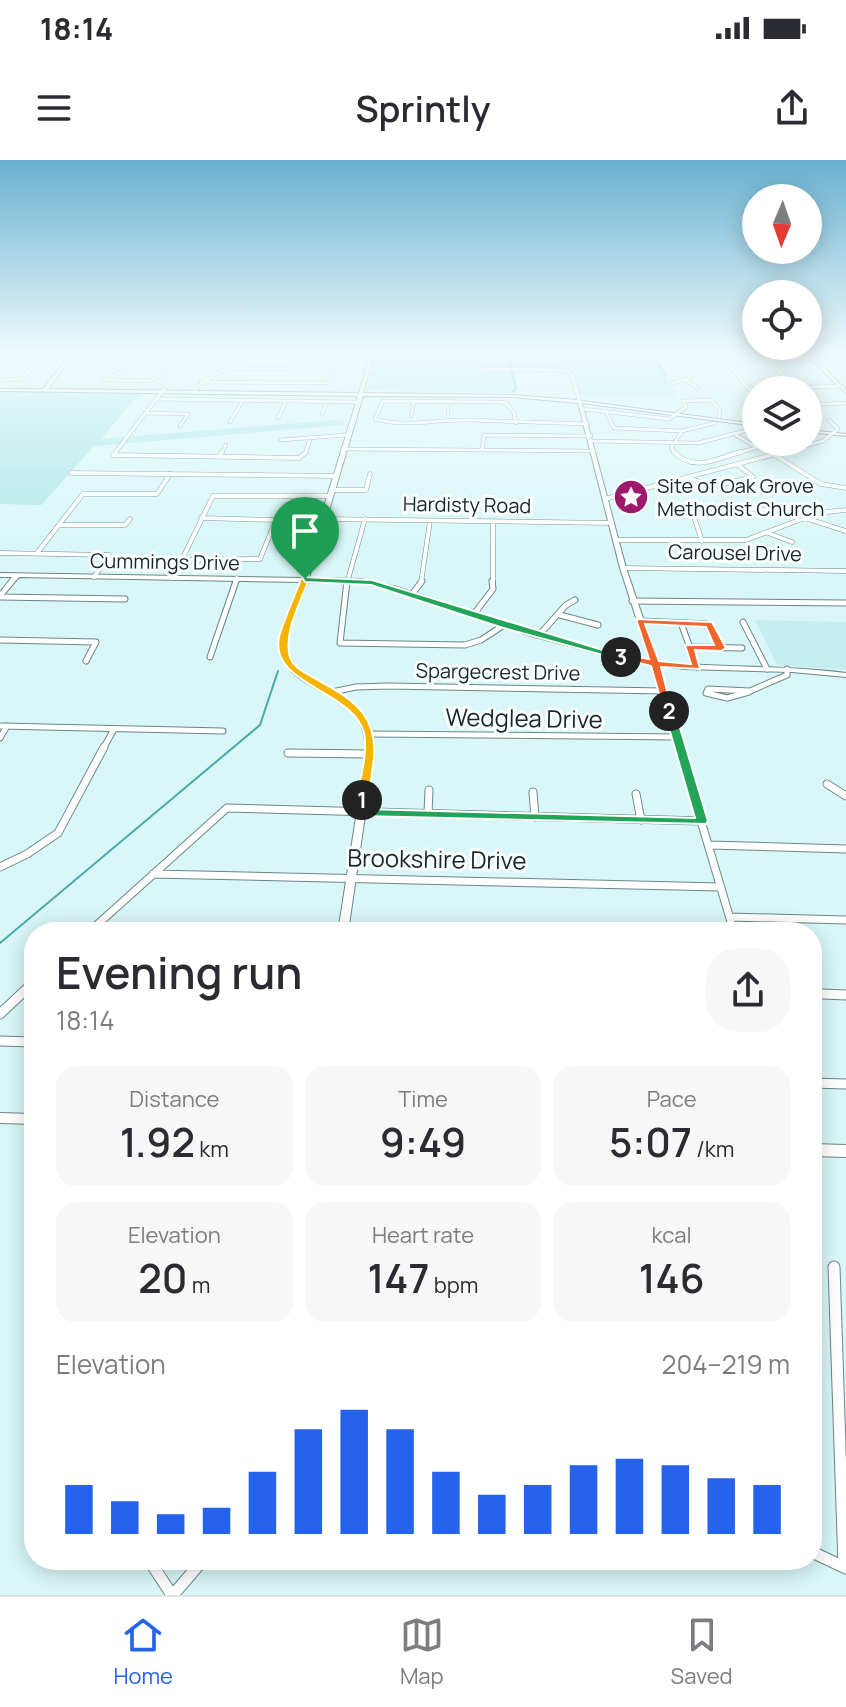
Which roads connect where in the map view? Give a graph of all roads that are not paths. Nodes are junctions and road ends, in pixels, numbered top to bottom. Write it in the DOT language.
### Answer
graph roads {
  1 [pos="140,419"];
  2 [pos="185,419"];
  3 [pos="232,419"];
  4 [pos="352,419"];
  5 [pos="375,419"];
  6 [pos="515,419"];
  7 [pos="562,419"];
  8 [pos="586,419"];
  9 [pos="609,419"];
  10 [pos="717,419"];
  11 [pos="829,420"];
  12 [pos="230,422"];
  13 [pos="516,423"];
  14 [pos="715,423"];
  15 [pos="742,423"];
  16 [pos="566,424"];
  17 [pos="588,424"];
  18 [pos="180,426"];
  19 [pos="682,431"];
  20 [pos="822,431"];
  21 [pos="742,432"];
  22 [pos="836,432"];
  23 [pos="846,433"];
  24 [pos="347,435"];
  25 [pos="736,435"];
  26 [pos="311,437"];
  27 [pos="591,439"];
  28 [pos="742,439"];
  29 [pos="280,440"];
  30 [pos="822,441"];
  31 [pos="674,443"];
  32 [pos="226,445"];
  33 [pos="170,448"];
  34 [pos="343,449"];
  35 [pos="372,449"];
  36 [pos="420,450"];
  37 [pos="468,450"];
  38 [pos="482,450"];
  39 [pos="517,451"];
  40 [pos="565,451"];
  41 [pos="594,451"];
  42 [pos="742,451"];
  43 [pos="165,456"];
  44 [pos="771,456"];
  45 [pos="777,456"];
  46 [pos="219,457"];
  47 [pos="370,459"];
  48 [pos="419,460"];
  49 [pos="469,461"];
  50 [pos="518,462"];
  51 [pos="567,462"];
  52 [pos="738,465"];
  53 [pos="71,473"];
  54 [pos="170,474"];
  55 [pos="370,474"];
  56 [pos="335,476"];
  57 [pos="687,478"];
  58 [pos="846,488"];
  59 [pos="330,493"];
  60 [pos="605,499"];
  61 [pos="846,510"];
  62 [pos="806,517"];
  63 [pos="201,518"];
  64 [pos="130,519"];
  65 [pos="323,519"];
  66 [pos="365,519"];
  67 [pos="430,521"];
  68 [pos="493,522"];
  69 [pos="611,523"];
  70 [pos="59,525"];
  71 [pos="846,531"];
  72 [pos="768,533"];
  73 [pos="615,540"];
  74 [pos="702,541"];
  75 [pos="792,542"];
  76 [pos="0,553"];
  77 [pos="37,553"];
  78 [pos="182,560"];
  79 [pos="623,568"];
  80 [pos="846,571"];
  81 [pos="0,575"];
  82 [pos="17,575"];
  83 [pos="94,577"];
  84 [pos="173,578"];
  85 [pos="237,578"];
  86 [pos="305,579"];
  87 [pos="347,580"];
  88 [pos="413,593"];
  89 [pos="0,597"];
  90 [pos="125,599"];
  91 [pos="575,600"];
  92 [pos="632,601"];
  93 [pos="846,603"];
  94 [pos="474,614"];
  95 [pos="560,615"];
  96 [pos="640,621"];
  97 [pos="743,622"];
  98 [pos="681,623"];
  99 [pos="504,625"];
  100 [pos="598,625"];
  101 [pos="540,634"];
  102 [pos="0,640"];
  103 [pos="689,647"];
  104 [pos="721,648"];
  105 [pos="742,648"];
  106 [pos="210,657"];
  107 [pos="86,661"];
  108 [pos="655,664"];
  109 [pos="697,667"];
  110 [pos="767,669"];
  111 [pos="787,669"];
  112 [pos="846,675"];
  113 [pos="663,691"];
  114 [pos="750,691"];
  115 [pos="332,692"];
  116 [pos="4,726"];
  117 [pos="114,729"];
  118 [pos="223,731"];
  119 [pos="370,734"];
  120 [pos="677,737"];
  121 [pos="0,738"];
  122 [pos="288,753"];
  123 [pos="370,754"];
  124 [pos="827,784"];
  125 [pos="429,790"];
  126 [pos="533,792"];
  127 [pos="636,794"];
  128 [pos="846,796"];
  129 [pos="360,812"];
  130 [pos="428,813"];
  131 [pos="535,817"];
  132 [pos="641,820"];
  133 [pos="702,821"];
  134 [pos="709,845"];
  135 [pos="846,849"];
  136 [pos="0,867"];
  137 [pos="153,874"];
  138 [pos="351,879"];
  139 [pos="721,887"];
  140 [pos="730,917"];
  141 [pos="846,920"];
  142 [pos="100,922"];
  143 [pos="345,922"];
  144 [pos="731,922"];
  145 [pos="24,991"];
  146 [pos="823,994"];
  147 [pos="846,995"];
  148 [pos="0,1014"];
  149 [pos="0,1041"];
  150 [pos="24,1042"];
  151 [pos="822,1083"];
  152 [pos="846,1084"];
  153 [pos="0,1118"];
  154 [pos="24,1119"];
  155 [pos="822,1150"];
  156 [pos="846,1151"];
  157 [pos="834,1267"];
  158 [pos="822,1557"];
  159 [pos="845,1568"];
  160 [pos="156,1570"];
  161 [pos="194,1570"];
  162 [pos="172,1595"];
  1 -- 43 [label="street"];
  2 -- 18 [label="street"];
  3 -- 12 [label="street"];
  4 -- 24 [label="main road"];
  5 -- 13 [label="street"];
  6 -- 13 [label="street"];
  7 -- 16 [label="street"];
  8 -- 17 [label="main road"];
  9 -- 19 [label="street"];
  10 -- 15 [label="main road"];
  11 -- 22 [label="street"];
  13 -- 16 [label="street"];
  14 -- 19 [label="street"];
  16 -- 17 [label="street"];
  17 -- 27 [label="main road"];
  19 -- 31 [label="street"];
  20 -- 22 [label="main road"];
  21 -- 25 [label="street"];
  22 -- 23 [label="main road"];
  22 -- 30 [label="street"];
  24 -- 26 [label="street"];
  24 -- 34 [label="main road"];
  25 -- 28 [label="street"];
  25 -- 31 [label="street"];
  26 -- 29 [label="street"];
  26 -- 46 [label="street"];
  27 -- 31 [label="street"];
  27 -- 38 [label="street"];
  27 -- 41 [label="main road"];
  31 -- 42 [label="street"];
  32 -- 46 [label="street"];
  33 -- 43 [label="street"];
  34 -- 35 [label="street"];
  34 -- 56 [label="main road"];
  35 -- 36 [label="street"];
  35 -- 47 [label="street"];
  36 -- 37 [label="street"];
  36 -- 48 [label="street"];
  37 -- 38 [label="street"];
  37 -- 49 [label="street"];
  38 -- 39 [label="street"];
  39 -- 40 [label="street"];
  39 -- 50 [label="street"];
  40 -- 41 [label="street"];
  40 -- 51 [label="street"];
  41 -- 60 [label="main road"];
  43 -- 46 [label="street"];
  44 -- 52 [label="street"];
  45 -- 58 [label="street"];
  52 -- 57 [label="street"];
  52 -- 57 [label="street"];
  53 -- 54 [label="street"];
  54 -- 56 [label="street"];
  54 -- 70 [label="street"];
  55 -- 59 [label="street"];
  56 -- 59 [label="main road"];
  57 -- 60 [label="street"];
  59 -- 63 [label="street"];
  59 -- 65 [label="main road"];
  60 -- 69 [label="main road"];
  61 -- 62 [label="street"];
  62 -- 71 [label="street"];
  62 -- 72 [label="street"];
  62 -- 74 [label="street"];
  63 -- 78 [label="street"];
  63 -- 78 [label="street"];
  64 -- 70 [label="street"];
  65 -- 66 [label="street, Hardisty Road"];
  65 -- 86 [label="main road"];
  66 -- 67 [label="street, Hardisty Road"];
  66 -- 87 [label="street"];
  67 -- 68 [label="street, Hardisty Road"];
  67 -- 88 [label="street"];
  68 -- 69 [label="street, Hardisty Road"];
  68 -- 94 [label="street"];
  69 -- 73 [label="main road"];
  70 -- 77 [label="street"];
  72 -- 74 [label="street"];
  72 -- 75 [label="street"];
  73 -- 74 [label="street"];
  73 -- 79 [label="main road"];
  76 -- 77 [label="street"];
  77 -- 83 [label="street"];
  78 -- 84 [label="street"];
  79 -- 80 [label="street, Carousel Drive"];
  79 -- 92 [label="main road"];
  81 -- 82 [label="main road, Cummings Drive"];
  82 -- 83 [label="main road, Cummings Drive"];
  82 -- 89 [label="main road"];
  83 -- 84 [label="main road, Cummings Drive"];
  84 -- 85 [label="main road, Cummings Drive"];
  85 -- 86 [label="main road, Cummings Drive"];
  85 -- 106 [label="street"];
  86 -- 87 [label="main road, Cummings Drive"];
  86 -- 115 [label="main road"];
  87 -- 88 [label="main road, Cummings Drive"];
  87 -- 99 [label="street"];
  88 -- 94 [label="main road, Cummings Drive"];
  89 -- 90 [label="street"];
  91 -- 95 [label="street"];
  92 -- 93 [label="street"];
  92 -- 96 [label="main road"];
  94 -- 99 [label="main road, Cummings Drive"];
  95 -- 100 [label="street"];
  95 -- 101 [label="street"];
  96 -- 98 [label="street"];
  96 -- 108 [label="main road"];
  97 -- 110 [label="street"];
  98 -- 103 [label="street"];
  98 -- 104 [label="street"];
  99 -- 101 [label="main road, Cummings Drive"];
  101 -- 108 [label="main road, Cummings Drive"];
  102 -- 107 [label="street"];
  103 -- 104 [label="street"];
  103 -- 109 [label="street"];
  104 -- 105 [label="street"];
  108 -- 109 [label="main road, Cummings Drive"];
  108 -- 113 [label="street"];
  109 -- 110 [label="main road, Cummings Drive"];
  110 -- 111 [label="main road, Cummings Drive"];
  111 -- 112 [label="main road, Cummings Drive"];
  111 -- 114 [label="street"];
  113 -- 115 [label="street, Spargecrest Drive"];
  113 -- 120 [label="street"];
  114 -- 114 [label="street"];
  115 -- 119 [label="main road"];
  116 -- 117 [label="street"];
  116 -- 121 [label="street"];
  117 -- 118 [label="street"];
  117 -- 136 [label="street"];
  119 -- 120 [label="street, Wedglea Drive"];
  119 -- 123 [label="main road"];
  120 -- 133 [label="street"];
  122 -- 123 [label="street"];
  123 -- 129 [label="main road"];
  124 -- 128 [label="street"];
  125 -- 130 [label="street"];
  126 -- 131 [label="street"];
  127 -- 132 [label="street"];
  129 -- 130 [label="street"];
  129 -- 137 [label="street"];
  129 -- 138 [label="main road"];
  130 -- 131 [label="street"];
  131 -- 132 [label="street"];
  132 -- 133 [label="street"];
  133 -- 134 [label="street"];
  134 -- 135 [label="street"];
  134 -- 139 [label="street"];
  137 -- 138 [label="street, Brookshire Drive"];
  137 -- 142 [label="street"];
  138 -- 139 [label="street, Brookshire Drive"];
  138 -- 143 [label="main road"];
  139 -- 140 [label="street"];
  140 -- 141 [label="street"];
  140 -- 144 [label="street"];
  145 -- 148 [label="street"];
  146 -- 147 [label="street"];
  149 -- 150 [label="street"];
  151 -- 152 [label="street"];
  153 -- 154 [label="main road"];
  155 -- 156 [label="main road"];
  157 -- 159 [label="street"];
  158 -- 159 [label="street"];
  160 -- 162 [label="street"];
  161 -- 162 [label="street"];
}
